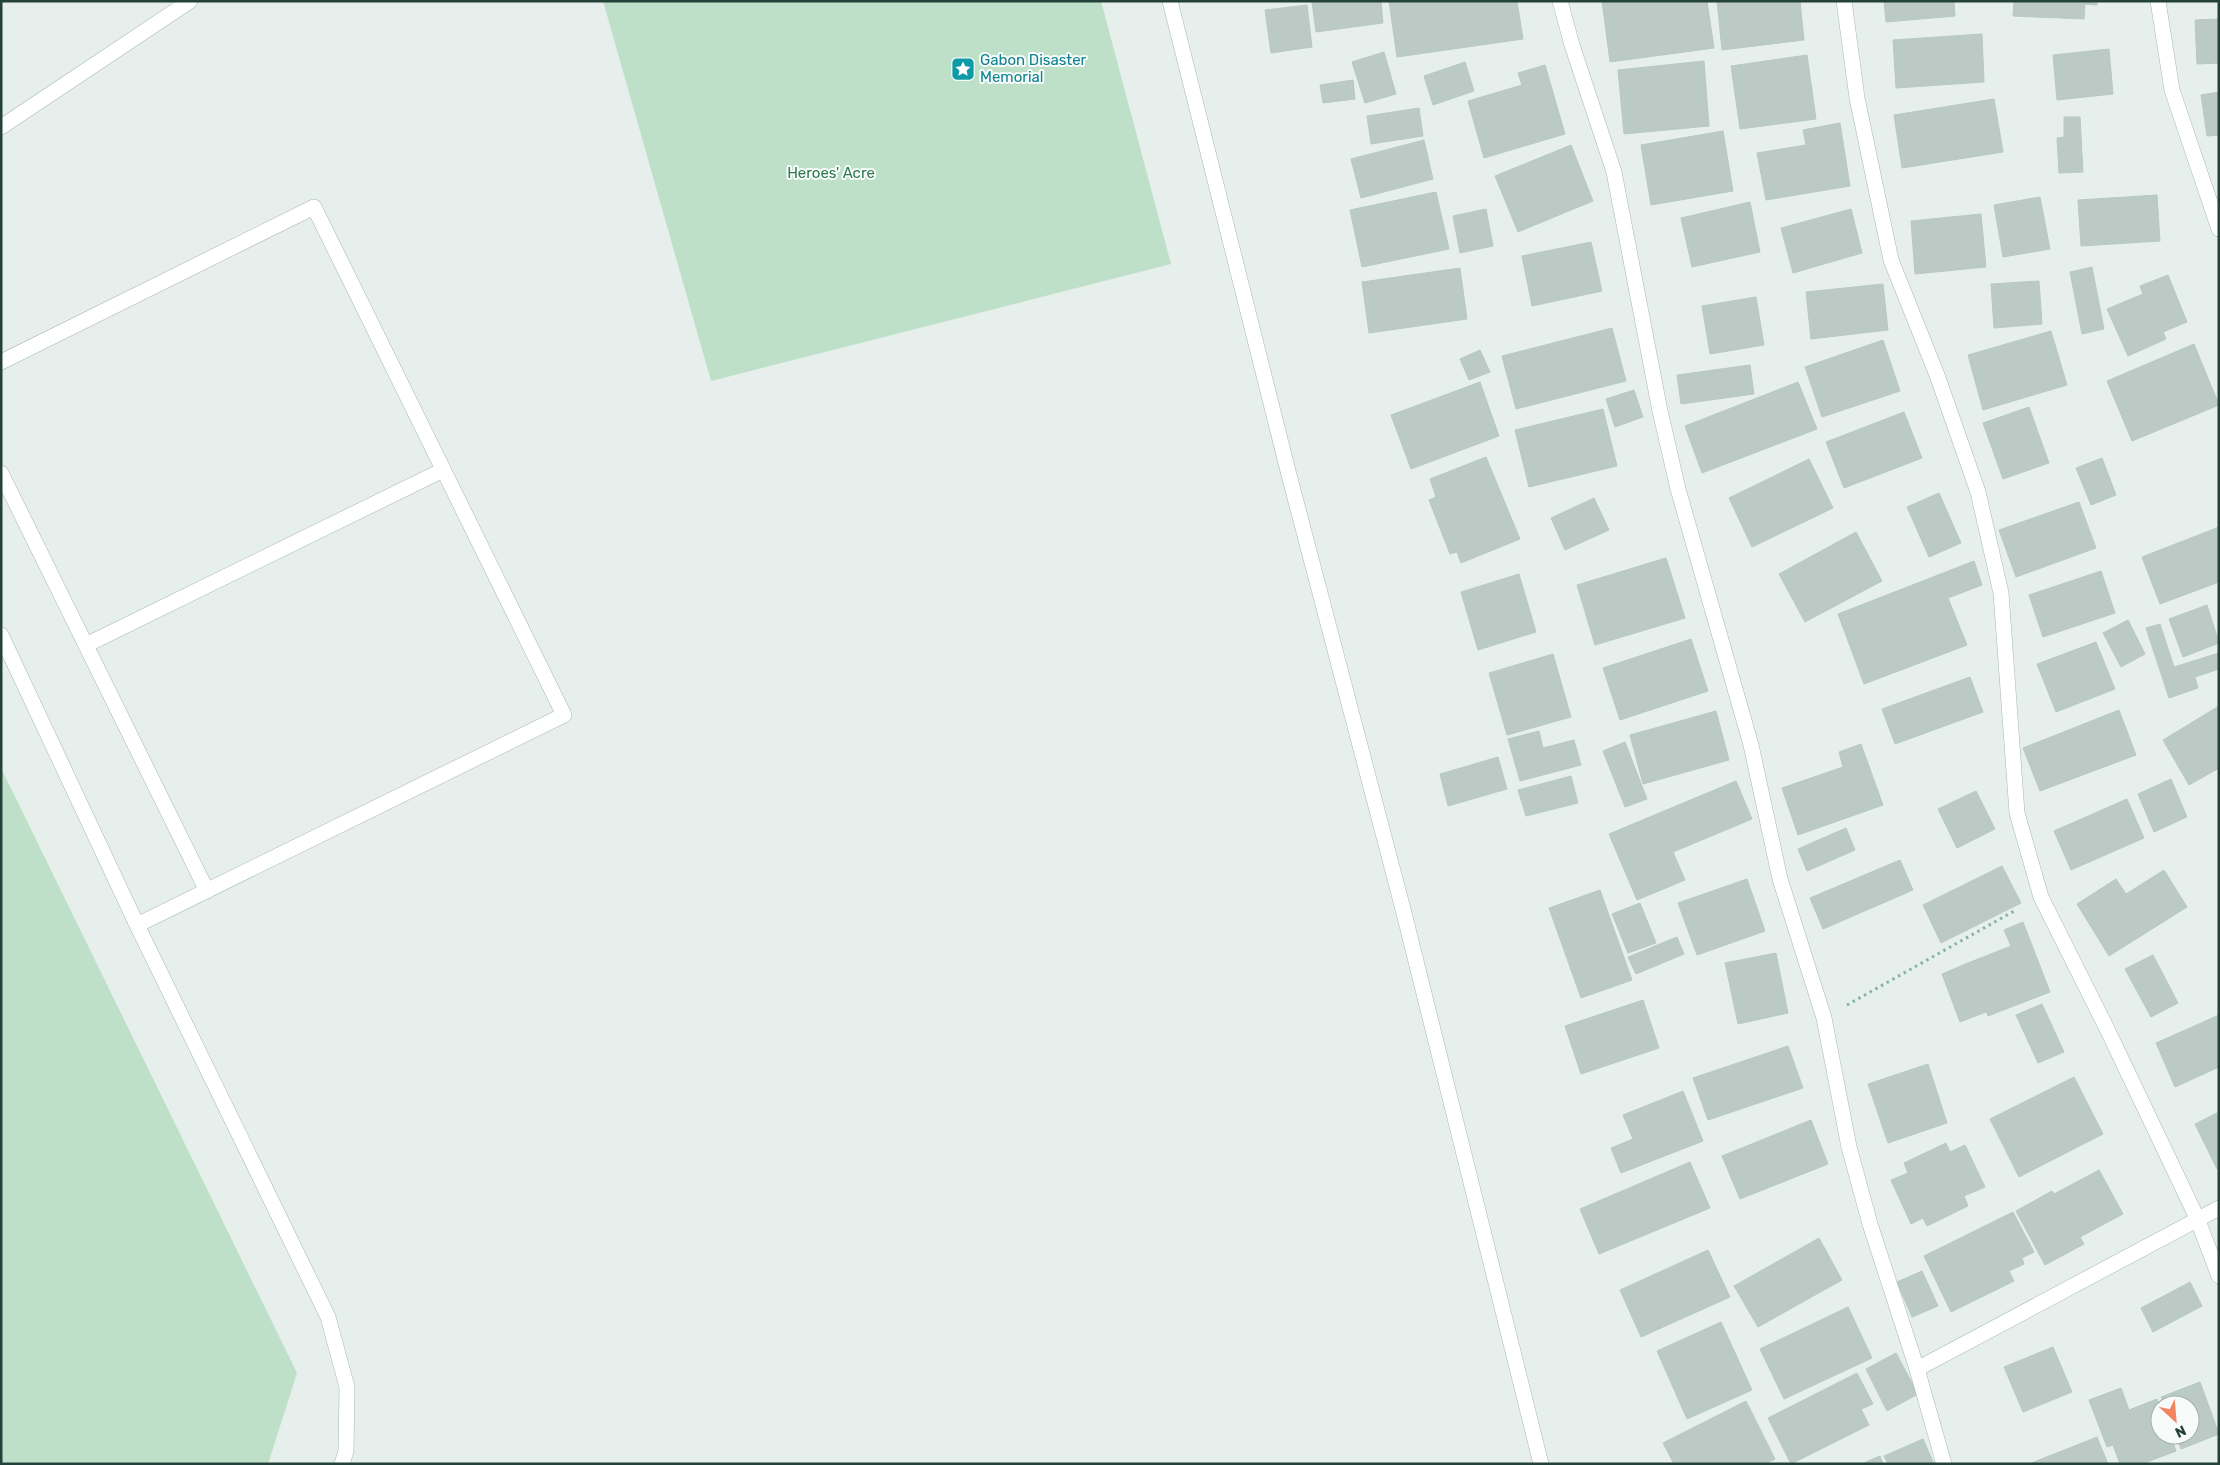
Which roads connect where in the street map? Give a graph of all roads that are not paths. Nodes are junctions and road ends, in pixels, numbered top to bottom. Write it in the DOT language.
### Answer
graph roads {
  1 [pos="190,1"];
  2 [pos="1170,1"];
  3 [pos="1560,1"];
  4 [pos="1844,1"];
  5 [pos="2158,1"];
  6 [pos="1,127"];
  7 [pos="2219,229"];
  8 [pos="1,362"];
  9 [pos="443,470"];
  10 [pos="1,473"];
  11 [pos="1,635"];
  12 [pos="86,645"];
  13 [pos="207,891"];
  14 [pos="137,925"];
  15 [pos="2219,1208"];
  16 [pos="2197,1218"];
  17 [pos="2219,1276"];
  18 [pos="1917,1369"];
  19 [pos="342,1464"];
  20 [pos="1541,1464"];
  21 [pos="1944,1464"];
  1 -- 6 [label="street"];
  2 -- 20 [label="street"];
  3 -- 18 [label="street"];
  4 -- 16 [label="street"];
  5 -- 7 [label="street"];
  8 -- 9 [label="street"];
  9 -- 12 [label="street"];
  9 -- 13 [label="street"];
  10 -- 12 [label="street"];
  11 -- 14 [label="street"];
  12 -- 13 [label="street"];
  13 -- 14 [label="street"];
  14 -- 19 [label="street"];
  15 -- 16 [label="street"];
  16 -- 17 [label="street"];
  16 -- 18 [label="street"];
  18 -- 21 [label="street"];
}
